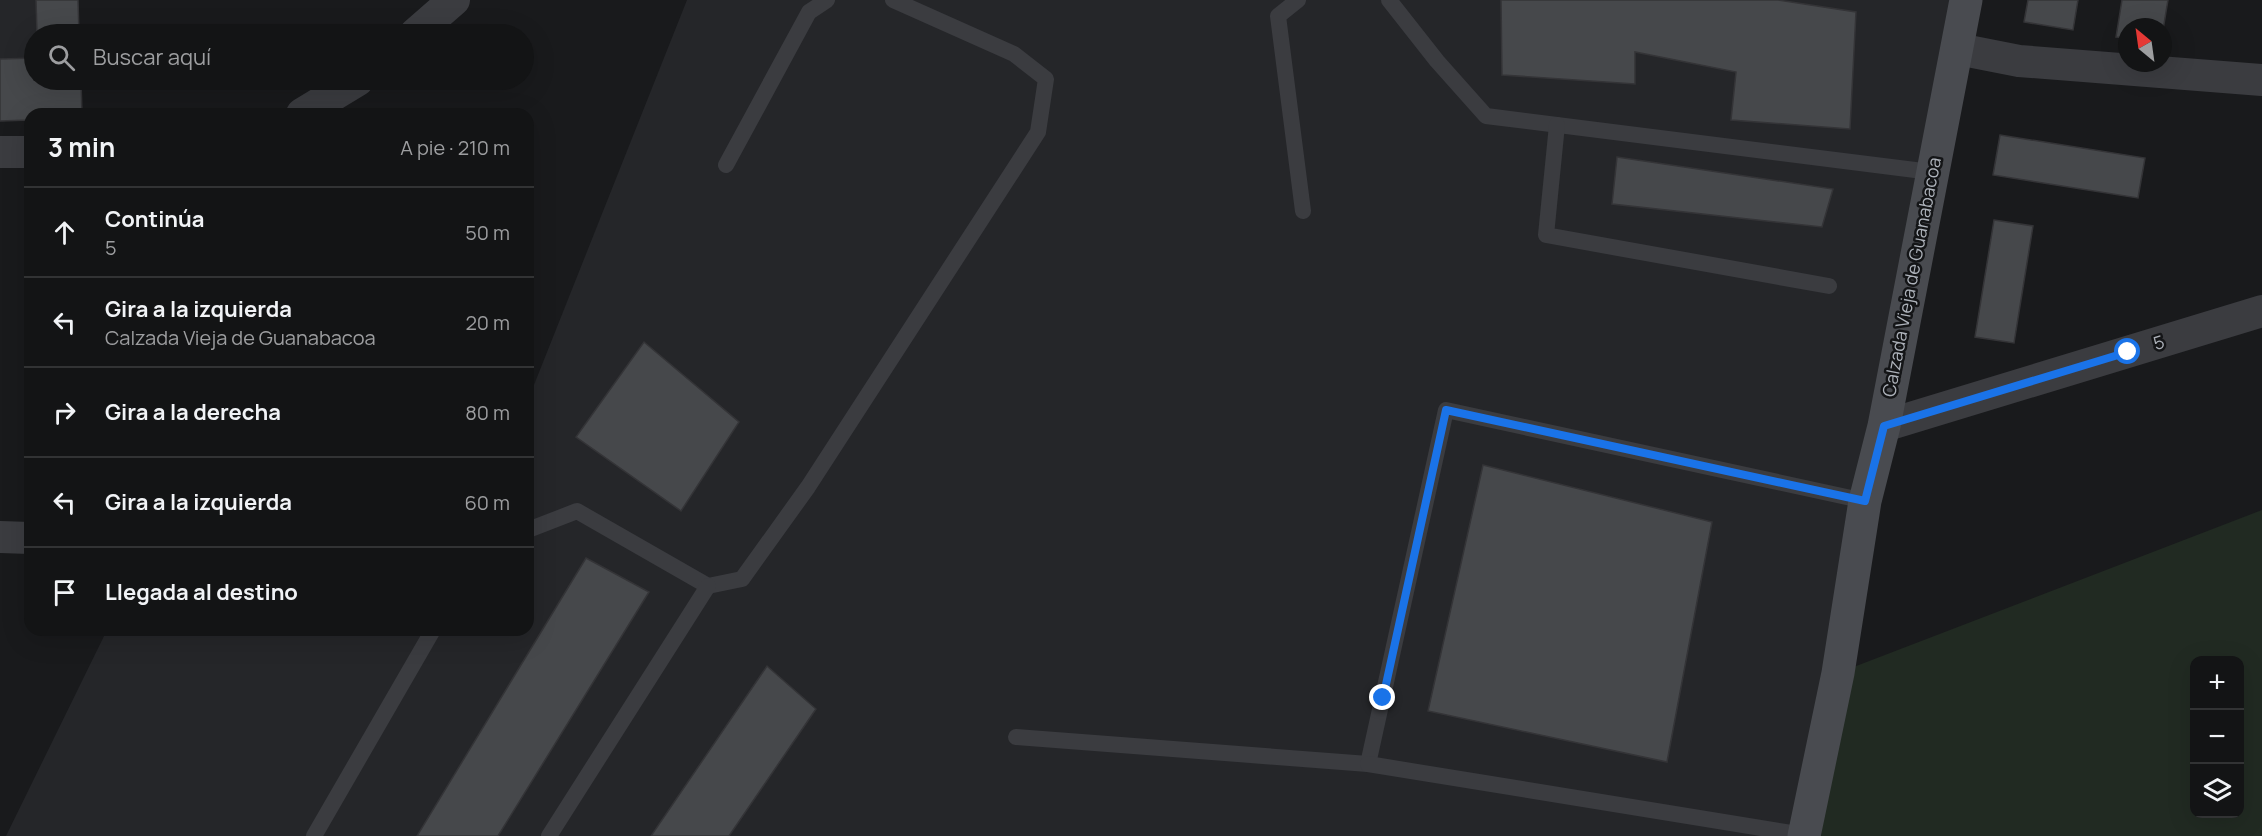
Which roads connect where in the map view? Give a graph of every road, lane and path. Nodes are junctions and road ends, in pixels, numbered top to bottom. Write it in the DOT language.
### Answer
graph roads {
  1 [pos="454,0"];
  2 [pos="827,0"];
  3 [pos="893,0"];
  4 [pos="1298,0"];
  5 [pos="1389,0"];
  6 [pos="1966,0"];
  7 [pos="426,24"];
  8 [pos="1958,49"];
  9 [pos="2262,80"];
  10 [pos="342,90"];
  11 [pos="312,108"];
  12 [pos="1557,125"];
  13 [pos="0,152"];
  14 [pos="24,152"];
  15 [pos="726,165"];
  16 [pos="1931,172"];
  17 [pos="1304,211"];
  18 [pos="1829,286"];
  19 [pos="2262,311"];
  20 [pos="1884,426"];
  21 [pos="1865,501"];
  22 [pos="534,528"];
  23 [pos="0,537"];
  24 [pos="24,538"];
  25 [pos="708,586"];
  26 [pos="431,636"];
  27 [pos="1016,737"];
  28 [pos="1368,764"];
  29 [pos="1804,835"];
  30 [pos="314,836"];
  31 [pos="549,836"];
  1 -- 7 [label="street"];
  2 -- 15 [label="lane"];
  3 -- 25 [label="lane"];
  4 -- 17 [label="lane"];
  5 -- 12 [label="lane"];
  6 -- 8 [label="main road, Calzada Vieja de Guanabacoa"];
  8 -- 9 [label="street"];
  8 -- 16 [label="main road, Calzada Vieja de Guanabacoa"];
  10 -- 11 [label="street"];
  12 -- 16 [label="lane"];
  12 -- 18 [label="lane"];
  13 -- 14 [label="street"];
  16 -- 20 [label="main road, Calzada Vieja de Guanabacoa"];
  19 -- 20 [label="street, 5"];
  20 -- 21 [label="main road, Calzada Vieja de Guanabacoa"];
  21 -- 28 [label="lane"];
  21 -- 29 [label="main road, Calzada Vieja de Guanabacoa"];
  22 -- 25 [label="lane"];
  23 -- 24 [label="street"];
  25 -- 31 [label="lane"];
  26 -- 30 [label="lane"];
  27 -- 28 [label="lane"];
  28 -- 29 [label="lane"];
}
